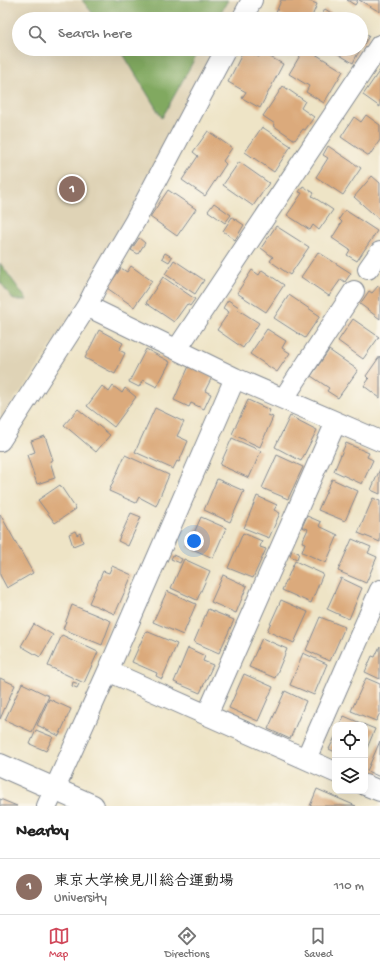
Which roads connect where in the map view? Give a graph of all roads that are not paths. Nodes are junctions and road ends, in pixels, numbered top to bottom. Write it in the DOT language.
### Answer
graph roads {
  1 [pos="252,0"];
  2 [pos="246,12"];
  3 [pos="380,45"];
  4 [pos="222,56"];
  5 [pos="354,291"];
  6 [pos="87,306"];
  7 [pos="177,349"];
  8 [pos="235,378"];
  9 [pos="284,398"];
  10 [pos="336,422"];
  11 [pos="0,441"];
  12 [pos="380,441"];
  13 [pos="380,590"];
  14 [pos="108,671"];
  15 [pos="207,715"];
  16 [pos="306,759"];
  17 [pos="0,765"];
  18 [pos="332,771"];
  19 [pos="368,786"];
  20 [pos="380,791"];
  21 [pos="51,798"];
  22 [pos="93,806"];
  1 -- 2 [label="street"];
  3 -- 7 [label="street"];
  4 -- 6 [label="street"];
  5 -- 9 [label="street"];
  6 -- 7 [label="street"];
  6 -- 11 [label="street"];
  7 -- 8 [label="street"];
  8 -- 9 [label="street"];
  8 -- 14 [label="street"];
  9 -- 10 [label="street"];
  10 -- 12 [label="street"];
  10 -- 15 [label="street"];
  13 -- 16 [label="street"];
  14 -- 15 [label="street"];
  14 -- 21 [label="street"];
  15 -- 16 [label="street"];
  16 -- 18 [label="street"];
  17 -- 21 [label="street"];
  19 -- 20 [label="street"];
  21 -- 22 [label="street"];
}
